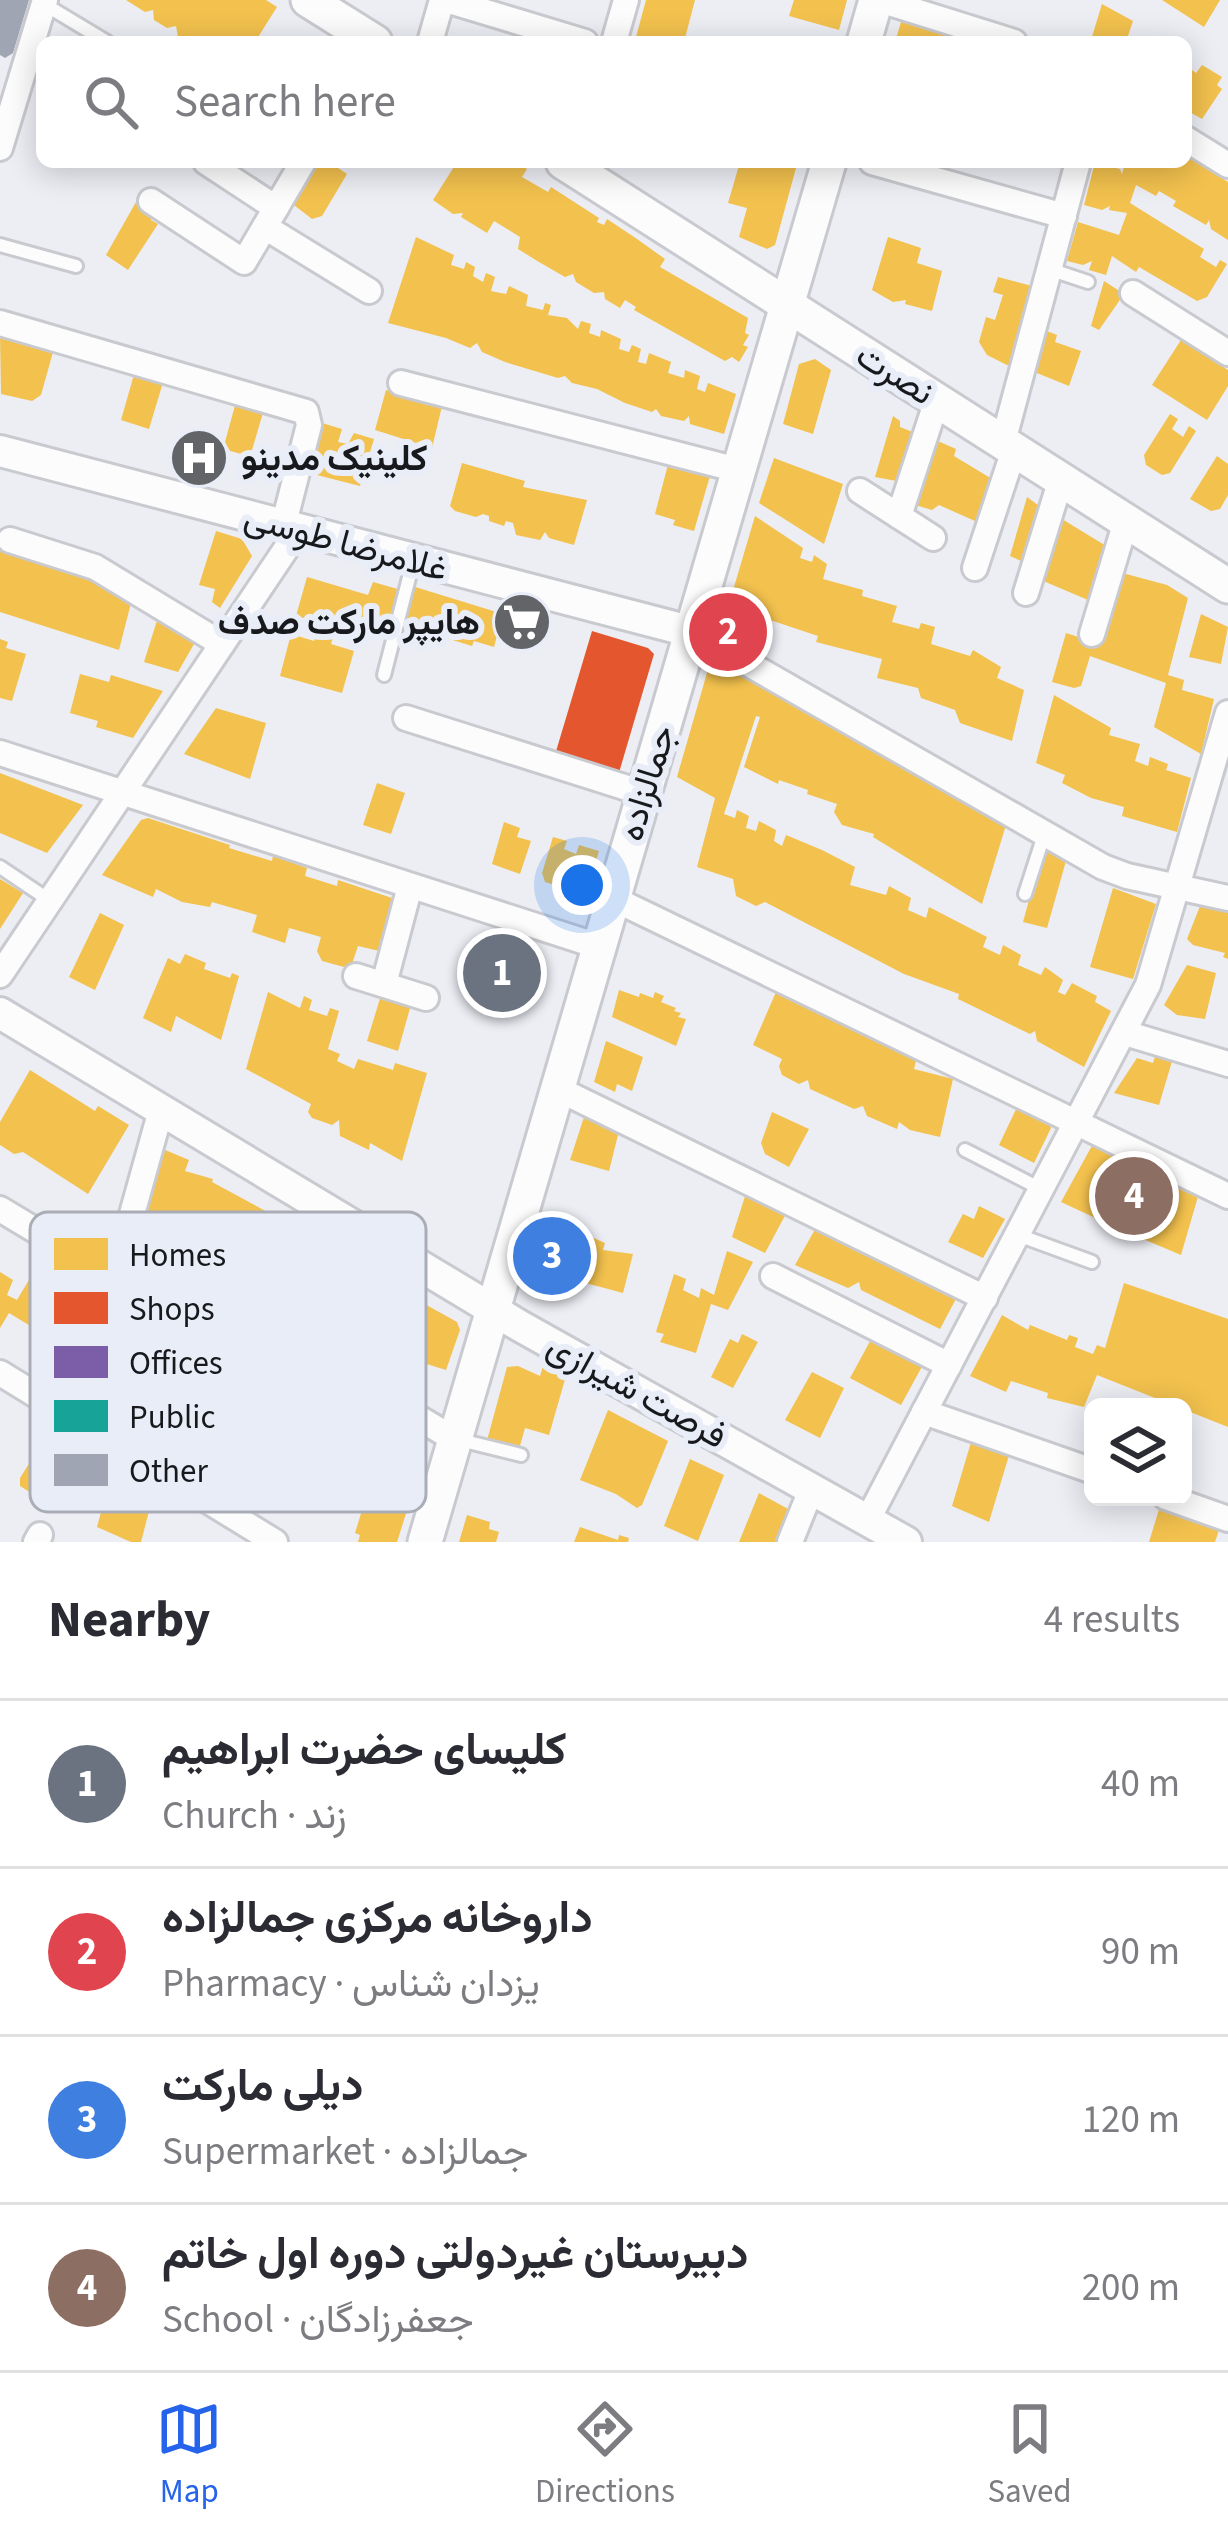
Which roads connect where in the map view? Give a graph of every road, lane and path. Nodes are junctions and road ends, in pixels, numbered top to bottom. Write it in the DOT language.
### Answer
graph roads {
  1 [pos="308,0"];
  2 [pos="444,0"];
  3 [pos="626,0"];
  4 [pos="878,0"];
  5 [pos="44,2"];
  6 [pos="98,36"];
  7 [pos="365,36"];
  8 [pos="432,36"];
  9 [pos="565,36"];
  10 [pos="616,36"];
  11 [pos="866,36"];
  12 [pos="995,36"];
  13 [pos="10,75"];
  14 [pos="1192,143"];
  15 [pos="0,148"];
  16 [pos="1228,165"];
  17 [pos="213,168"];
  18 [pos="300,168"];
  19 [pos="579,168"];
  20 [pos="827,168"];
  21 [pos="893,168"];
  22 [pos="1076,168"];
  23 [pos="151,201"];
  24 [pos="1064,216"];
  25 [pos="271,217"];
  26 [pos="0,245"];
  27 [pos="76,266"];
  28 [pos="1049,269"];
  29 [pos="1088,282"];
  30 [pos="369,291"];
  31 [pos="1133,293"];
  32 [pos="787,304"];
  33 [pos="0,323"];
  34 [pos="1228,353"];
  35 [pos="401,383"];
  36 [pos="937,400"];
  37 [pos="1009,446"];
  38 [pos="0,451"];
  39 [pos="738,470"];
  40 [pos="1060,479"];
  41 [pos="860,491"];
  42 [pos="899,516"];
  43 [pos="1126,521"];
  44 [pos="291,529"];
  45 [pos="933,538"];
  46 [pos="10,540"];
  47 [pos="413,560"];
  48 [pos="975,568"];
  49 [pos="1228,586"];
  50 [pos="1026,593"];
  51 [pos="693,632"];
  52 [pos="1092,634"];
  53 [pos="222,644"];
  54 [pos="384,675"];
  55 [pos="1228,713"];
  56 [pos="406,718"];
  57 [pos="0,753"];
  58 [pos="643,793"];
  59 [pos="124,794"];
  60 [pos="1044,835"];
  61 [pos="0,867"];
  62 [pos="1179,884"];
  63 [pos="410,886"];
  64 [pos="1025,894"];
  65 [pos="612,898"];
  66 [pos="1228,898"];
  67 [pos="50,901"];
  68 [pos="598,946"];
  69 [pos="0,975"];
  70 [pos="356,976"];
  71 [pos="384,984"];
  72 [pos="426,998"];
  73 [pos="0,1013"];
  74 [pos="1125,1033"];
  75 [pos="1228,1064"];
  76 [pos="556,1088"];
  77 [pos="160,1110"];
  78 [pos="1078,1124"];
  79 [pos="965,1150"];
  80 [pos="1042,1190"];
  81 [pos="1228,1196"];
  82 [pos="0,1209"];
  83 [pos="131,1212"];
  84 [pos="331,1212"];
  85 [pos="30,1227"];
  86 [pos="1018,1235"];
  87 [pos="1092,1262"];
  88 [pos="426,1269"];
  89 [pos="773,1276"];
  90 [pos="985,1298"];
  91 [pos="491,1308"];
  92 [pos="949,1365"];
  93 [pos="0,1373"];
  94 [pos="30,1391"];
  95 [pos="924,1412"];
  96 [pos="426,1422"];
  97 [pos="454,1439"];
  98 [pos="521,1455"];
  99 [pos="1084,1468"];
  100 [pos="811,1490"];
  101 [pos="1191,1506"];
  102 [pos="226,1512"];
  103 [pos="1228,1519"];
  104 [pos="867,1521"];
  105 [pos="275,1542"];
  106 [pos="425,1542"];
  107 [pos="790,1542"];
  108 [pos="906,1542"];
  1 -- 7 [label="main road"];
  2 -- 8 [label="street"];
  2 -- 9 [label="street"];
  3 -- 10 [label="street"];
  4 -- 11 [label="main road"];
  4 -- 12 [label="street"];
  5 -- 6 [label="lane"];
  5 -- 13 [label="street"];
  13 -- 15 [label="street"];
  14 -- 16 [label="street"];
  17 -- 25 [label="street"];
  18 -- 25 [label="street"];
  19 -- 32 [label="main road, نصرت"];
  20 -- 32 [label="main road, جمالزاده"];
  21 -- 24 [label="street"];
  22 -- 24 [label="street"];
  23 -- 25 [label="street"];
  24 -- 28 [label="street"];
  25 -- 30 [label="street"];
  26 -- 27 [label="lane"];
  28 -- 29 [label="lane"];
  28 -- 37 [label="street"];
  31 -- 34 [label="street"];
  32 -- 36 [label="main road, نصرت"];
  32 -- 39 [label="main road, جمالزاده"];
  33 -- 44 [label="street"];
  35 -- 39 [label="street"];
  36 -- 37 [label="main road, نصرت"];
  36 -- 42 [label="street"];
  37 -- 40 [label="main road, نصرت"];
  37 -- 48 [label="street"];
  38 -- 44 [label="street, غلامرضا طوسی"];
  39 -- 51 [label="main road, جمالزاده"];
  40 -- 43 [label="main road, نصرت"];
  40 -- 50 [label="street"];
  41 -- 42 [label="street"];
  42 -- 45 [label="street"];
  43 -- 49 [label="main road, نصرت"];
  43 -- 52 [label="street"];
  44 -- 47 [label="street, غلامرضا طوسی"];
  44 -- 53 [label="street"];
  46 -- 53 [label="street"];
  47 -- 51 [label="street, غلامرضا طوسی"];
  47 -- 54 [label="lane"];
  51 -- 58 [label="main road, جمالزاده"];
  51 -- 60 [label="street"];
  53 -- 59 [label="street"];
  55 -- 62 [label="street"];
  56 -- 58 [label="street"];
  57 -- 59 [label="street"];
  58 -- 65 [label="main road, جمالزاده"];
  59 -- 63 [label="street"];
  59 -- 67 [label="street"];
  60 -- 62 [label="street"];
  60 -- 64 [label="lane"];
  61 -- 67 [label="lane"];
  62 -- 66 [label="street"];
  62 -- 74 [label="street"];
  63 -- 68 [label="street"];
  63 -- 71 [label="street"];
  65 -- 68 [label="main road, جمالزاده"];
  65 -- 78 [label="street"];
  67 -- 69 [label="street"];
  68 -- 76 [label="main road, جمالزاده"];
  70 -- 71 [label="street"];
  71 -- 72 [label="street"];
  73 -- 77 [label="street, فرصت شیرازی"];
  74 -- 75 [label="street"];
  74 -- 78 [label="street"];
  76 -- 90 [label="street"];
  76 -- 91 [label="main road, جمالزاده"];
  77 -- 83 [label="street"];
  77 -- 84 [label="street, فرصت شیرازی"];
  78 -- 80 [label="street"];
  78 -- 81 [label="street"];
  79 -- 80 [label="lane"];
  80 -- 86 [label="street"];
  82 -- 85 [label="street"];
  86 -- 87 [label="lane"];
  86 -- 90 [label="street"];
  88 -- 91 [label="street, فرصت شیرازی"];
  89 -- 92 [label="street"];
  90 -- 92 [label="street"];
  91 -- 97 [label="main road, جمالزاده"];
  91 -- 100 [label="street, فرصت شیرازی"];
  92 -- 95 [label="street"];
  93 -- 94 [label="street"];
  95 -- 99 [label="street"];
  95 -- 104 [label="street"];
  96 -- 97 [label="street"];
  97 -- 98 [label="lane"];
  97 -- 106 [label="main road, جمالزاده"];
  100 -- 104 [label="street, فرصت شیرازی"];
  100 -- 107 [label="street"];
  101 -- 103 [label="street"];
  102 -- 105 [label="street"];
  104 -- 108 [label="street, فرصت شیرازی"];
}
